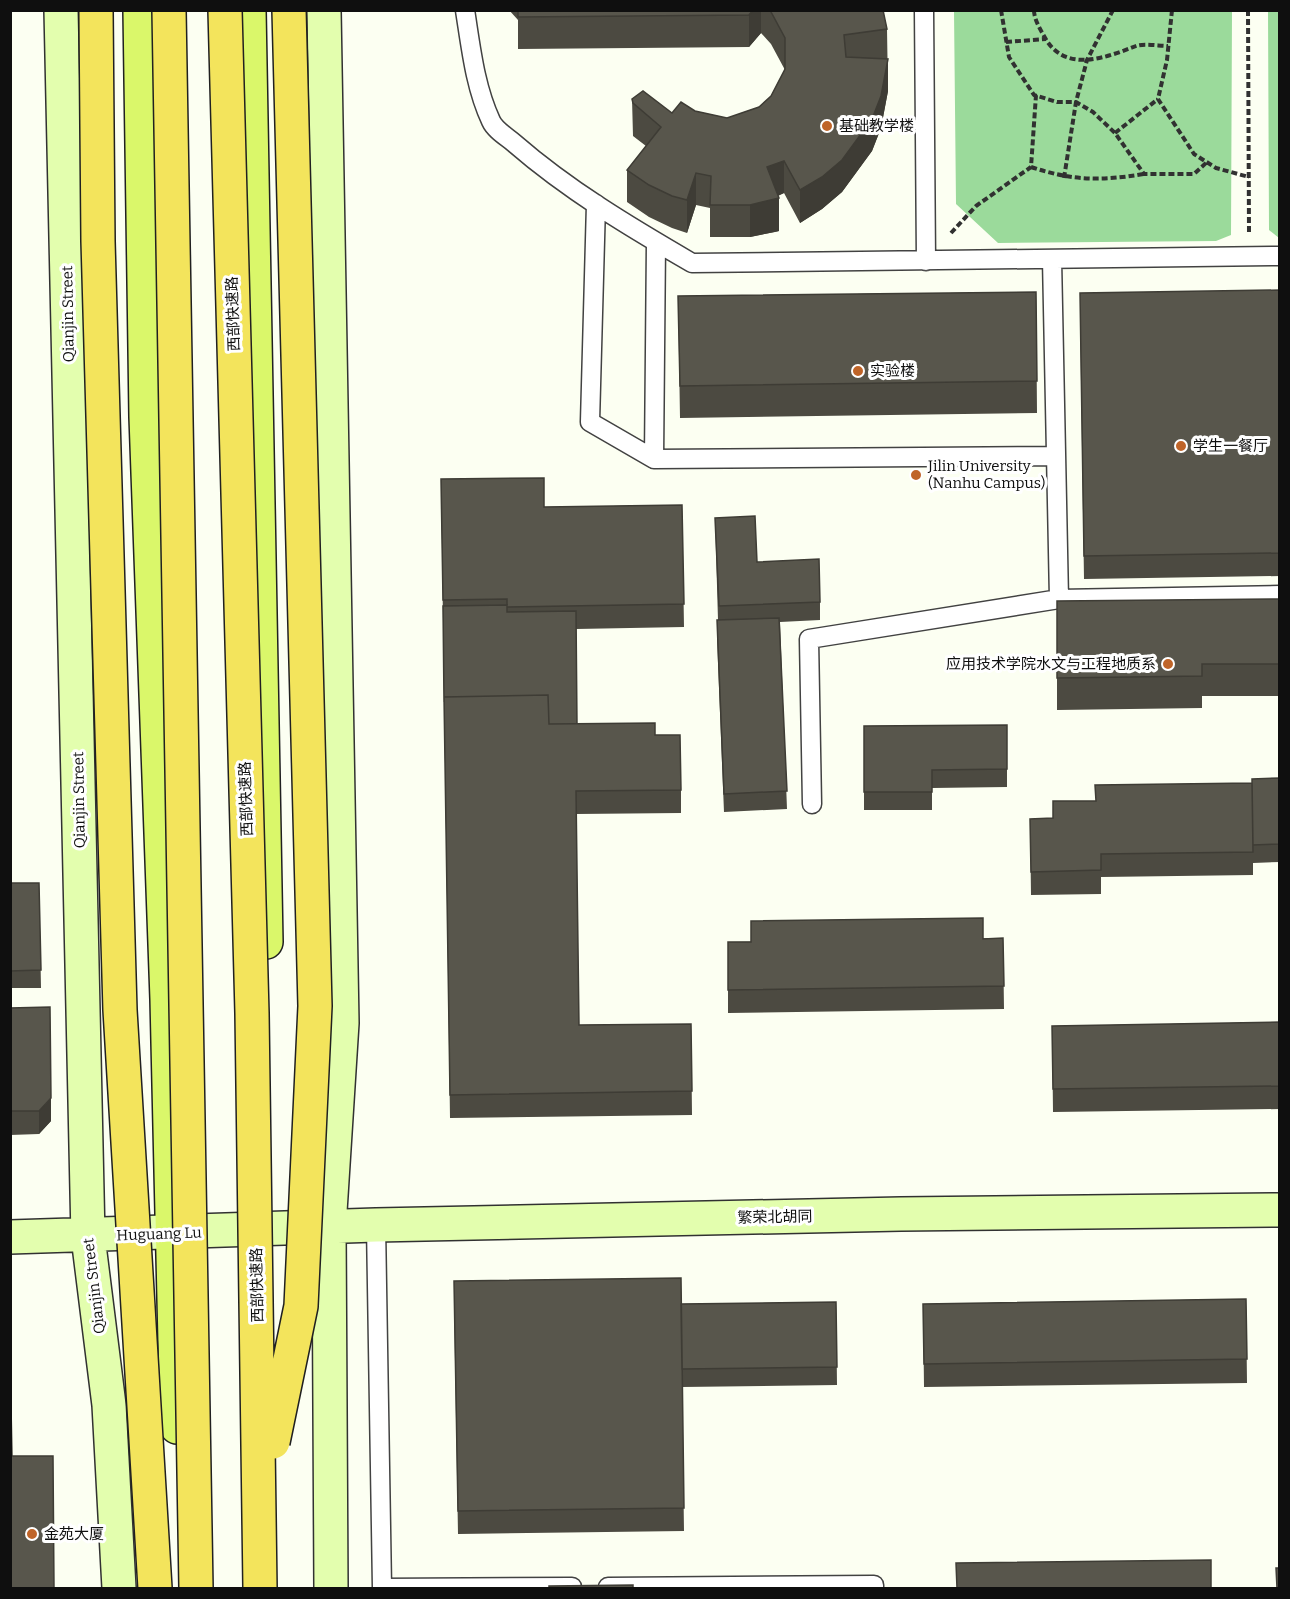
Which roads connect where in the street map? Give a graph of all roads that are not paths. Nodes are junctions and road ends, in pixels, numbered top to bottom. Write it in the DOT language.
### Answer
graph roads {
  1 [pos="61,10"];
  2 [pos="96,10"];
  3 [pos="140,10"];
  4 [pos="169,10"];
  5 [pos="225,10"];
  6 [pos="249,10"];
  7 [pos="289,10"];
  8 [pos="324,10"];
  9 [pos="465,10"];
  10 [pos="924,10"];
  11 [pos="596,204"];
  12 [pos="656,242"];
  13 [pos="1280,256"];
  14 [pos="1052,259"];
  15 [pos="926,261"];
  16 [pos="1056,456"];
  17 [pos="654,459"];
  18 [pos="1280,595"];
  19 [pos="1059,599"];
  20 [pos="812,804"];
  21 [pos="1280,1210"];
  22 [pos="376,1225"];
  23 [pos="329,1227"];
  24 [pos="271,1229"];
  25 [pos="172,1234"];
  26 [pos="10,1237"];
  27 [pos="88,1237"];
  28 [pos="261,1500"];
  29 [pos="119,1588"];
  30 [pos="155,1588"];
  31 [pos="181,1588"];
  32 [pos="196,1588"];
  33 [pos="260,1588"];
  34 [pos="272,1588"];
  35 [pos="331,1588"];
  36 [pos="874,1588"];
  1 -- 27 [label="main road, Qianjin Street"];
  2 -- 30 [label="highway, bridge"];
  3 -- 25 [label="main road"];
  4 -- 32 [label="highway, bridge"];
  5 -- 28 [label="highway, 西部快速路, bridge"];
  6 -- 24 [label="main road"];
  7 -- 28 [label="highway, bridge"];
  8 -- 23 [label="main road"];
  9 -- 11 [label="lane"];
  10 -- 15 [label="lane"];
  11 -- 12 [label="lane"];
  11 -- 17 [label="lane"];
  12 -- 15 [label="lane"];
  12 -- 17 [label="lane"];
  13 -- 14 [label="lane"];
  14 -- 15 [label="lane"];
  14 -- 16 [label="lane"];
  16 -- 17 [label="lane"];
  16 -- 19 [label="lane"];
  18 -- 19 [label="lane"];
  19 -- 20 [label="lane"];
  21 -- 22 [label="main road, 繁荣北胡同"];
  22 -- 23 [label="main road, 繁荣北胡同"];
  22 -- 36 [label="lane"];
  23 -- 24 [label="main road, 繁荣北胡同"];
  23 -- 35 [label="main road"];
  24 -- 25 [label="main road, Huguang Lu"];
  24 -- 34 [label="main road"];
  25 -- 27 [label="main road, Huguang Lu"];
  25 -- 31 [label="main road"];
  26 -- 27 [label="main road, Huguang Lu"];
  27 -- 29 [label="main road, Qianjin Street"];
  28 -- 33 [label="highway, 西部快速路, bridge"];
}
